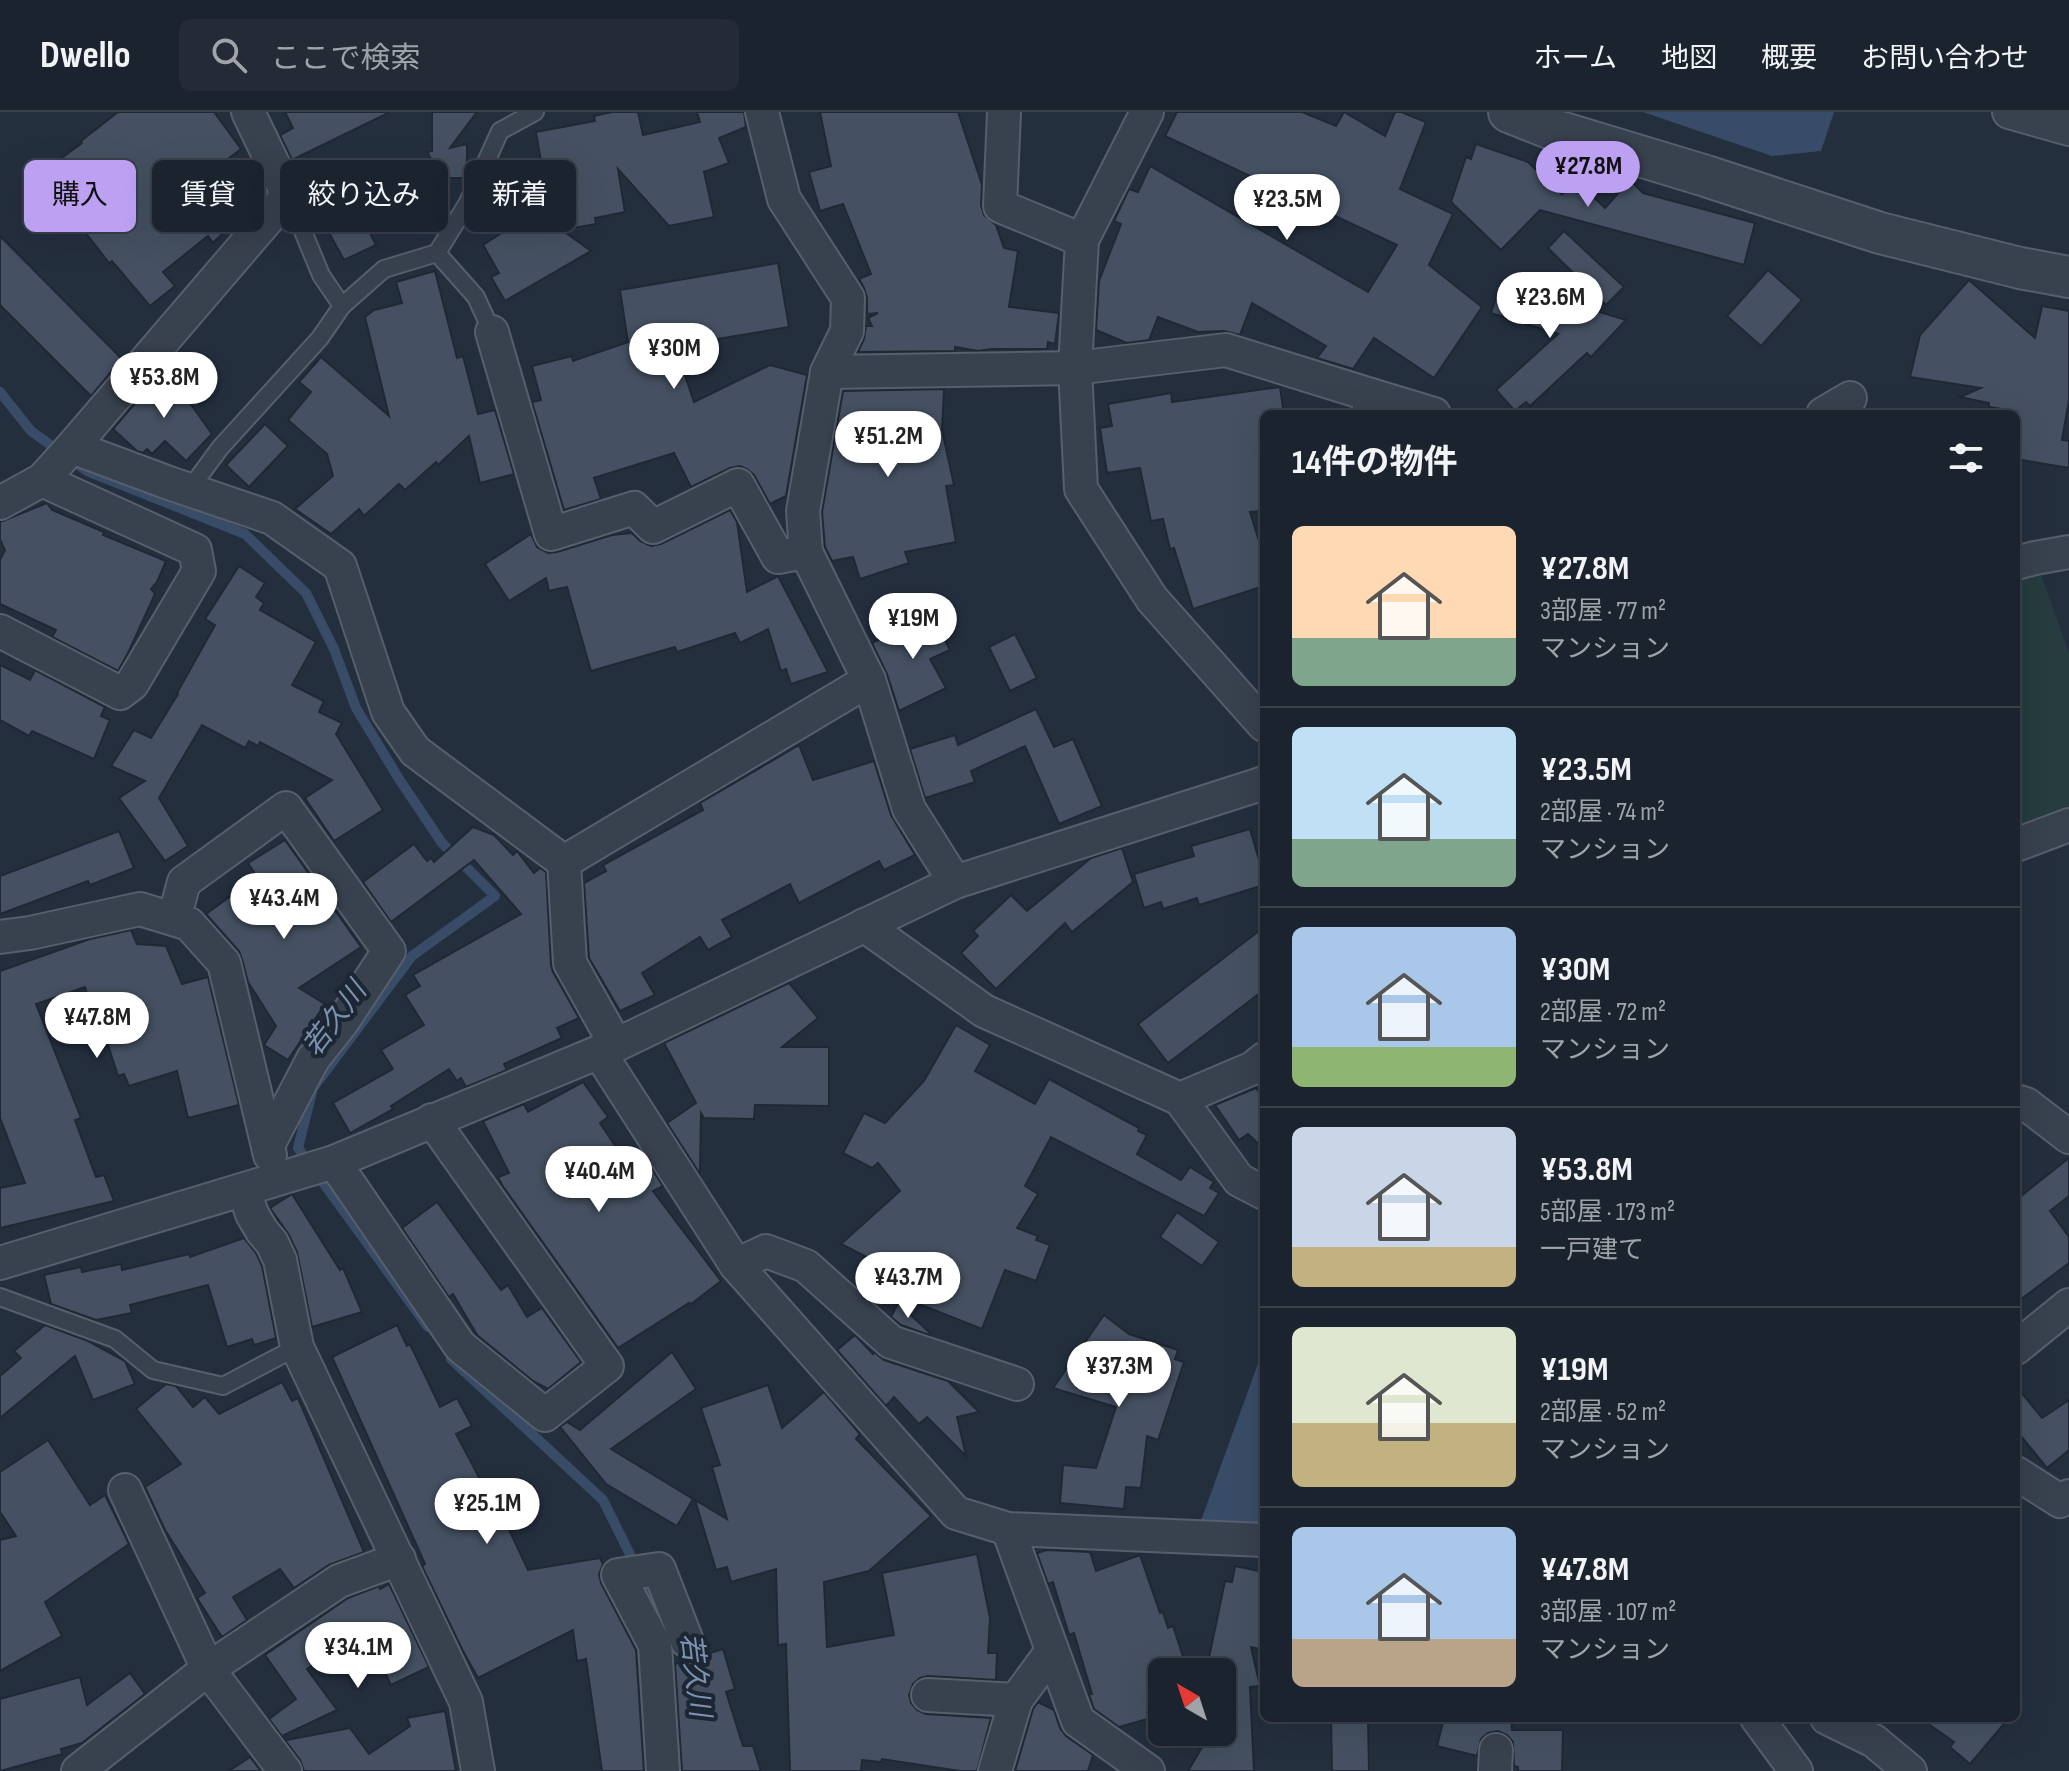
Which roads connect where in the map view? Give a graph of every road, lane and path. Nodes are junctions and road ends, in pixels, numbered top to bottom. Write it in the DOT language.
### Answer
graph roads {
  1 [pos="248,112"];
  2 [pos="535,112"];
  3 [pos="762,112"];
  4 [pos="1004,112"];
  5 [pos="1147,112"];
  6 [pos="1509,112"];
  7 [pos="2009,112"];
  8 [pos="2069,129"];
  9 [pos="280,178"];
  10 [pos="280,204"];
  11 [pos="303,232"];
  12 [pos="1082,240"];
  13 [pos="437,253"];
  14 [pos="2069,277"];
  15 [pos="342,306"];
  16 [pos="492,332"];
  17 [pos="1075,368"];
  18 [pos="827,372"];
  19 [pos="1370,404"];
  20 [pos="1408,410"];
  21 [pos="72,447"];
  22 [pos="42,480"];
  23 [pos="189,490"];
  24 [pos="0,503"];
  25 [pos="806,552"];
  26 [pos="2069,552"];
  27 [pos="2020,562"];
  28 [pos="0,631"];
  29 [pos="869,680"];
  30 [pos="1260,720"];
  31 [pos="1260,784"];
  32 [pos="2066,831"];
  33 [pos="2020,844"];
  34 [pos="564,862"];
  35 [pos="955,882"];
  36 [pos="174,919"];
  37 [pos="864,925"];
  38 [pos="0,937"];
  39 [pos="608,1048"];
  40 [pos="1260,1062"];
  41 [pos="1180,1099"];
  42 [pos="2020,1102"];
  43 [pos="432,1120"];
  44 [pos="2069,1137"];
  45 [pos="268,1145"];
  46 [pos="329,1164"];
  47 [pos="284,1178"];
  48 [pos="244,1190"];
  49 [pos="1260,1191"];
  50 [pos="0,1263"];
  51 [pos="736,1265"];
  52 [pos="0,1297"];
  53 [pos="2069,1305"];
  54 [pos="2020,1345"];
  55 [pos="297,1347"];
  56 [pos="1017,1384"];
  57 [pos="2020,1475"];
  58 [pos="125,1490"];
  59 [pos="2066,1503"];
  60 [pos="1008,1529"];
  61 [pos="1260,1540"];
  62 [pos="399,1559"];
  63 [pos="687,1641"];
  64 [pos="1052,1651"];
  65 [pos="208,1669"];
  66 [pos="928,1695"];
  67 [pos="1016,1700"];
  68 [pos="1760,1722"];
  69 [pos="1835,1722"];
  70 [pos="78,1771"];
  71 [pos="285,1771"];
  72 [pos="478,1771"];
  73 [pos="663,1771"];
  74 [pos="995,1771"];
  75 [pos="1148,1771"];
  76 [pos="1796,1771"];
  77 [pos="1910,1771"];
  1 -- 9 [label="street"];
  2 -- 13 [label="lane"];
  3 -- 18 [label="street"];
  4 -- 12 [label="street"];
  5 -- 12 [label="street"];
  6 -- 14 [label="street"];
  7 -- 8 [label="street"];
  10 -- 21 [label="street"];
  11 -- 15 [label="lane"];
  12 -- 17 [label="street"];
  13 -- 15 [label="lane"];
  13 -- 16 [label="lane"];
  15 -- 23 [label="lane"];
  16 -- 25 [label="street"];
  17 -- 18 [label="street"];
  17 -- 19 [label="street"];
  17 -- 30 [label="street"];
  18 -- 25 [label="street"];
  19 -- 20 [label="street"];
  21 -- 22 [label="street"];
  21 -- 23 [label="street"];
  22 -- 24 [label="street"];
  22 -- 28 [label="street"];
  23 -- 34 [label="street"];
  25 -- 29 [label="street"];
  26 -- 27 [label="street"];
  29 -- 34 [label="street"];
  29 -- 35 [label="street"];
  31 -- 35 [label="street"];
  32 -- 33 [label="street"];
  34 -- 39 [label="street"];
  35 -- 37 [label="street"];
  36 -- 38 [label="street"];
  36 -- 45 [label="street"];
  36 -- 45 [label="street"];
  37 -- 39 [label="street"];
  37 -- 41 [label="street"];
  39 -- 43 [label="street"];
  39 -- 51 [label="street"];
  40 -- 41 [label="street"];
  41 -- 49 [label="street"];
  42 -- 44 [label="street"];
  43 -- 46 [label="street"];
  43 -- 46 [label="street"];
  45 -- 47 [label="street"];
  46 -- 47 [label="street"];
  47 -- 48 [label="street"];
  48 -- 50 [label="street"];
  48 -- 55 [label="street"];
  51 -- 56 [label="street"];
  51 -- 60 [label="street"];
  52 -- 55 [label="lane"];
  53 -- 54 [label="street"];
  55 -- 62 [label="street"];
  57 -- 59 [label="street"];
  58 -- 65 [label="street"];
  60 -- 61 [label="street"];
  60 -- 64 [label="street"];
  62 -- 65 [label="street"];
  62 -- 72 [label="street"];
  63 -- 73 [label="street"];
  64 -- 67 [label="street"];
  64 -- 75 [label="street"];
  65 -- 70 [label="street"];
  65 -- 71 [label="street"];
  66 -- 67 [label="street"];
  67 -- 74 [label="street"];
  68 -- 76 [label="street"];
  69 -- 77 [label="street"];
}
